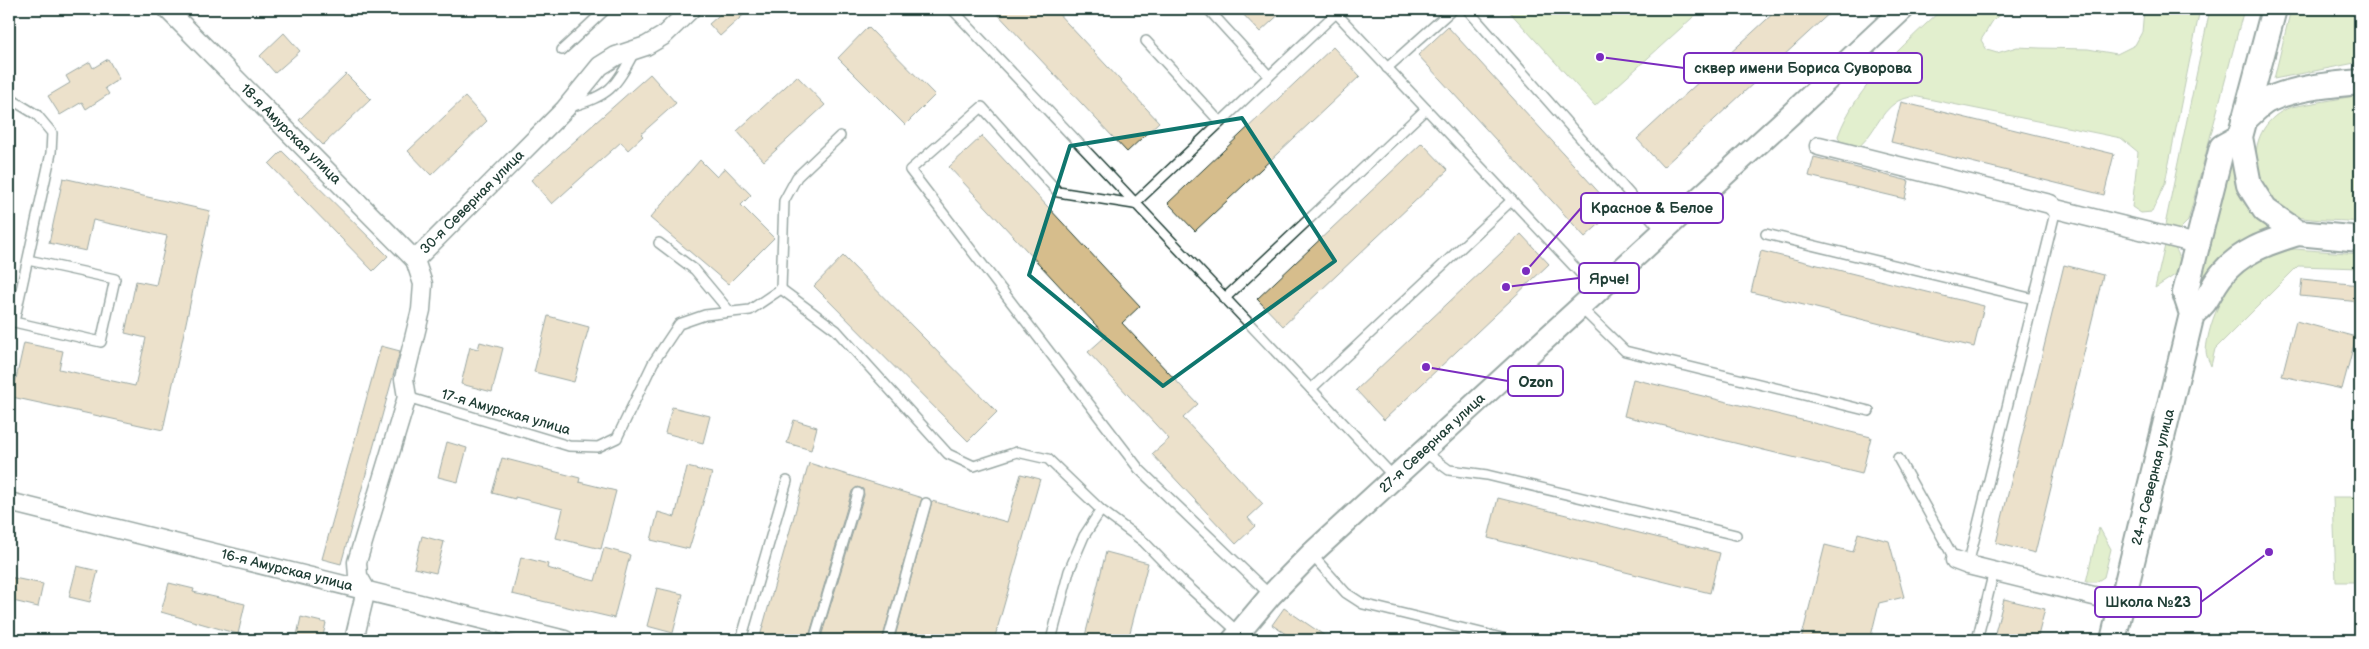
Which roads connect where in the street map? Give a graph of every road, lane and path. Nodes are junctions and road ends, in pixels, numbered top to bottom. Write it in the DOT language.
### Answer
graph roads {
  1 [pos="167,9"];
  2 [pos="606,9"];
  3 [pos="692,9"];
  4 [pos="952,9"];
  5 [pos="1208,9"];
  6 [pos="1453,9"];
  7 [pos="1467,9"];
  8 [pos="1903,9"];
  9 [pos="2274,9"];
  10 [pos="1146,41"];
  11 [pos="635,49"];
  12 [pos="562,50"];
  13 [pos="1387,68"];
  14 [pos="1269,76"];
  15 [pos="2360,82"];
  16 [pos="9,98"];
  17 [pos="565,109"];
  18 [pos="1426,109"];
  19 [pos="1220,122"];
  20 [pos="2242,128"];
  21 [pos="840,136"];
  22 [pos="1819,146"];
  23 [pos="1512,200"];
  24 [pos="1134,204"];
  25 [pos="2056,209"];
  26 [pos="1663,232"];
  27 [pos="2298,233"];
  28 [pos="1766,234"];
  29 [pos="2360,239"];
  30 [pos="660,243"];
  31 [pos="2197,244"];
  32 [pos="28,260"];
  33 [pos="415,260"];
  34 [pos="780,289"];
  35 [pos="1598,291"];
  36 [pos="1224,298"];
  37 [pos="2034,299"];
  38 [pos="1580,307"];
  39 [pos="730,312"];
  40 [pos="2192,314"];
  41 [pos="1311,389"];
  42 [pos="407,397"];
  43 [pos="1869,411"];
  44 [pos="1422,451"];
  45 [pos="1898,458"];
  46 [pos="1395,478"];
  47 [pos="786,481"];
  48 [pos="858,493"];
  49 [pos="9,502"];
  50 [pos="926,503"];
  51 [pos="1101,510"];
  52 [pos="1736,536"];
  53 [pos="1311,554"];
  54 [pos="1962,562"];
  55 [pos="1994,571"];
  56 [pos="366,590"];
  57 [pos="1270,596"];
  58 [pos="2122,603"];
  59 [pos="1236,636"];
  60 [pos="354,640"];
  61 [pos="564,640"];
  62 [pos="741,640"];
  63 [pos="814,640"];
  64 [pos="888,640"];
  65 [pos="1051,640"];
  66 [pos="1510,640"];
  67 [pos="1977,640"];
  68 [pos="2113,640"];
  1 -- 33 [label="street, 18-я Амурская улица"];
  2 -- 12 [label="lane"];
  3 -- 11 [label="street, 30-я Северная улица"];
  4 -- 24 [label="lane"];
  5 -- 14 [label="lane"];
  6 -- 13 [label="lane"];
  7 -- 26 [label="lane"];
  8 -- 26 [label="street, 27-я Северная улица"];
  9 -- 20 [label="main road"];
  10 -- 19 [label="lane"];
  11 -- 17 [label="street, 30-я Северная улица"];
  11 -- 17 [label="lane"];
  13 -- 14 [label="lane"];
  13 -- 18 [label="lane"];
  14 -- 19 [label="lane"];
  15 -- 20 [label="main road, 24-я Северная улица"];
  16 -- 32 [label="lane"];
  17 -- 33 [label="street, 30-я Северная улица"];
  18 -- 23 [label="lane"];
  18 -- 36 [label="lane"];
  19 -- 24 [label="lane"];
  20 -- 27 [label="main road"];
  20 -- 31 [label="main road, 24-я Северная улица"];
  21 -- 34 [label="lane"];
  22 -- 25 [label="street"];
  23 -- 35 [label="lane"];
  23 -- 41 [label="lane"];
  24 -- 36 [label="lane"];
  24 -- 57 [label="lane"];
  25 -- 31 [label="street"];
  25 -- 37 [label="lane"];
  26 -- 35 [label="street, 27-я Северная улица"];
  27 -- 29 [label="main road"];
  27 -- 40 [label="main road"];
  28 -- 37 [label="lane"];
  30 -- 39 [label="lane"];
  31 -- 40 [label="main road, 24-я Северная улица"];
  32 -- 32 [label="lane"];
  33 -- 42 [label="street, 30-я Северная улица"];
  34 -- 39 [label="lane, 17-я Амурская улица"];
  34 -- 51 [label="lane"];
  35 -- 38 [label="street, 27-я Северная улица"];
  36 -- 41 [label="lane"];
  37 -- 54 [label="lane"];
  38 -- 43 [label="lane"];
  38 -- 44 [label="street, 27-я Северная улица"];
  39 -- 42 [label="lane, 17-я Амурская улица"];
  40 -- 58 [label="main road, 24-я Северная улица"];
  41 -- 46 [label="lane"];
  42 -- 56 [label="street, 30-я Северная улица"];
  44 -- 46 [label="street, 27-я Северная улица"];
  44 -- 52 [label="lane"];
  45 -- 54 [label="lane"];
  46 -- 53 [label="street, 27-я Северная улица"];
  47 -- 62 [label="lane"];
  48 -- 63 [label="lane"];
  49 -- 56 [label="street, 16-я Амурская улица"];
  50 -- 64 [label="lane"];
  51 -- 59 [label="lane"];
  51 -- 65 [label="lane"];
  53 -- 57 [label="street, 27-я Северная улица"];
  53 -- 66 [label="lane"];
  54 -- 55 [label="street"];
  55 -- 58 [label="street"];
  55 -- 67 [label="lane"];
  56 -- 60 [label="street"];
  56 -- 61 [label="street, 16-я Амурская улица"];
  57 -- 59 [label="street, 27-я Северная улица"];
  58 -- 68 [label="main road, 24-я Северная улица"];
}
